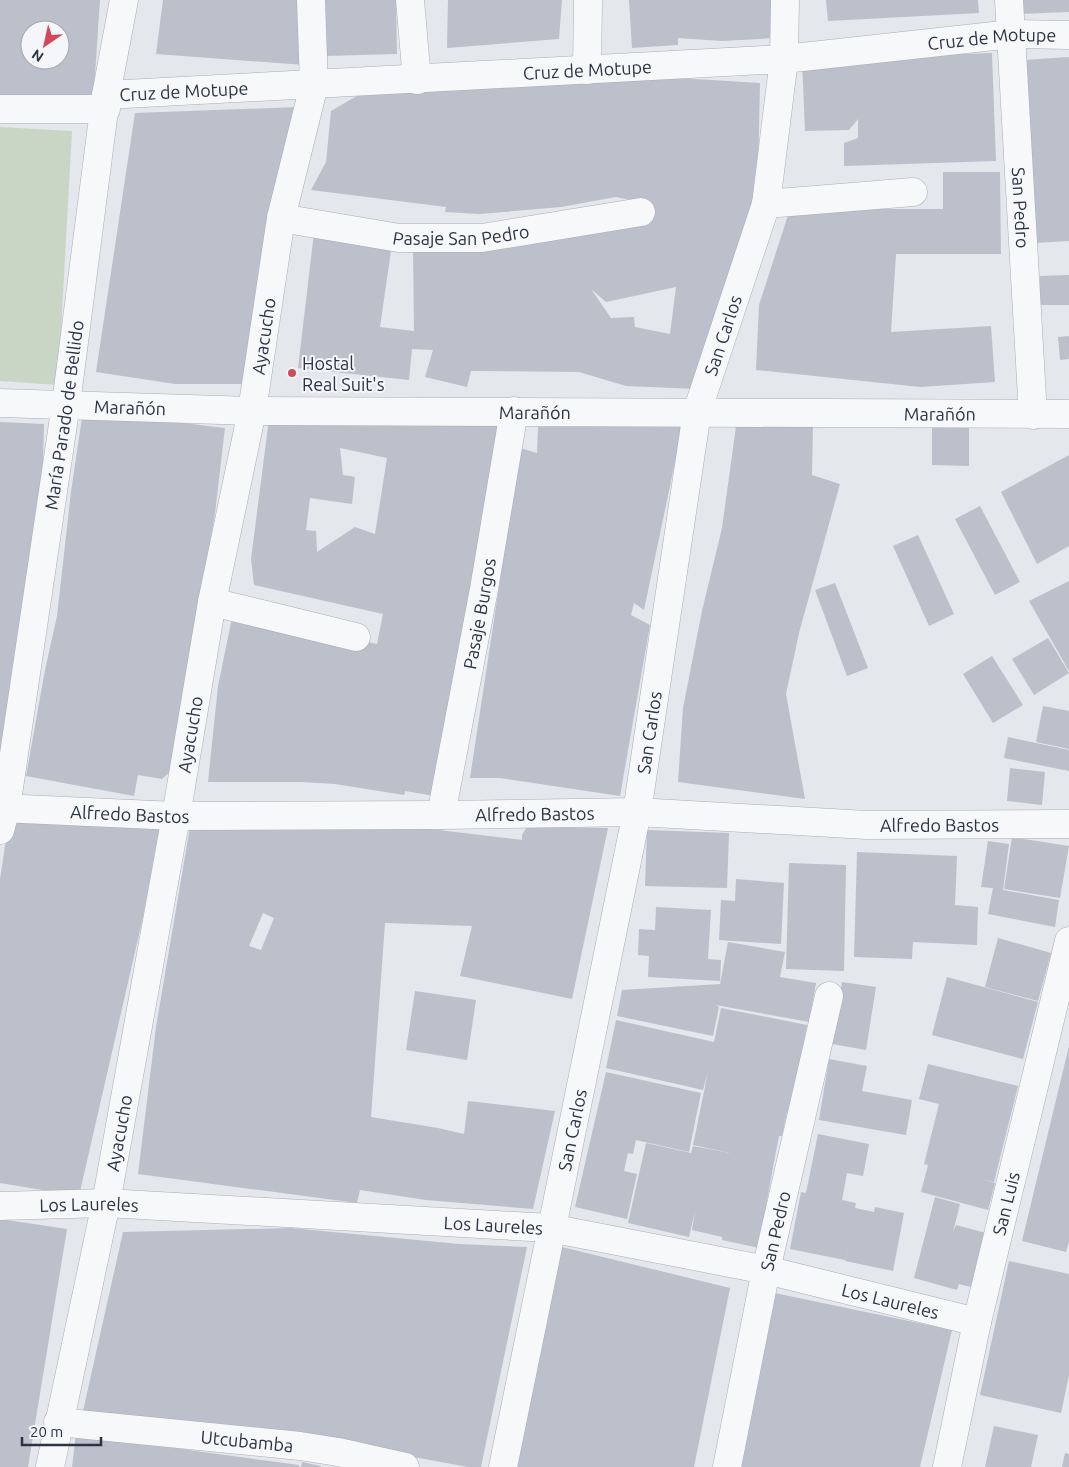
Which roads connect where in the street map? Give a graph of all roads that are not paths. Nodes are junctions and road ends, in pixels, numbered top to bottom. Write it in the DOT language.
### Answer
graph roads {
  1 [pos="124,0"];
  2 [pos="312,0"];
  3 [pos="410,0"];
  4 [pos="588,0"];
  5 [pos="785,0"];
  6 [pos="1010,0"];
  7 [pos="1012,34"];
  8 [pos="1069,35"];
  9 [pos="784,59"];
  10 [pos="587,70"];
  11 [pos="417,80"];
  12 [pos="314,85"];
  13 [pos="106,102"];
  14 [pos="0,109"];
  15 [pos="913,192"];
  16 [pos="766,204"];
  17 [pos="641,212"];
  18 [pos="281,218"];
  19 [pos="0,403"];
  20 [pos="66,404"];
  21 [pos="252,411"];
  22 [pos="514,412"];
  23 [pos="697,412"];
  24 [pos="1069,414"];
  25 [pos="1033,415"];
  26 [pos="212,602"];
  27 [pos="356,636"];
  28 [pos="637,812"];
  29 [pos="2,815"];
  30 [pos="441,815"];
  31 [pos="176,816"];
  32 [pos="1069,824"];
  33 [pos="1069,942"];
  34 [pos="829,996"];
  35 [pos="106,1203"];
  36 [pos="0,1206"];
  37 [pos="550,1228"];
  38 [pos="766,1270"];
  39 [pos="977,1322"];
  40 [pos="58,1422"];
  41 [pos="50,1467"];
  42 [pos="405,1467"];
  43 [pos="502,1467"];
  44 [pos="727,1467"];
  45 [pos="947,1467"];
  1 -- 13 [label="street, María Parado de Bellido"];
  2 -- 12 [label="street, Ayacucho"];
  3 -- 11 [label="street"];
  4 -- 10 [label="street"];
  5 -- 9 [label="street, San Carlos"];
  6 -- 7 [label="street, San Pedro"];
  7 -- 8 [label="street, Cruz de Motupe"];
  7 -- 9 [label="street, Cruz de Motupe"];
  7 -- 25 [label="street, San Pedro"];
  9 -- 10 [label="street, Cruz de Motupe"];
  9 -- 16 [label="street, San Carlos"];
  10 -- 11 [label="street, Cruz de Motupe"];
  11 -- 12 [label="street, Cruz de Motupe"];
  12 -- 13 [label="street, Cruz de Motupe"];
  12 -- 18 [label="street, Ayacucho"];
  13 -- 14 [label="street, Cruz de Motupe"];
  13 -- 20 [label="street, María Parado de Bellido"];
  15 -- 16 [label="street"];
  16 -- 23 [label="street, San Carlos"];
  17 -- 18 [label="street, Pasaje San Pedro"];
  18 -- 21 [label="street, Ayacucho"];
  19 -- 20 [label="street, Marañón"];
  20 -- 21 [label="street, Marañón"];
  20 -- 29 [label="street, María Parado de Bellido"];
  21 -- 22 [label="street, Marañón"];
  21 -- 26 [label="street, Ayacucho"];
  22 -- 23 [label="street, Marañón"];
  22 -- 30 [label="street, Pasaje Burgos"];
  23 -- 25 [label="street, Marañón"];
  23 -- 28 [label="street, San Carlos"];
  24 -- 25 [label="street, Marañón"];
  26 -- 27 [label="street"];
  26 -- 31 [label="street, Ayacucho"];
  28 -- 30 [label="street, Alfredo Bastos"];
  28 -- 32 [label="street, Alfredo Bastos"];
  28 -- 37 [label="street, San Carlos"];
  29 -- 31 [label="street, Alfredo Bastos"];
  30 -- 31 [label="street, Alfredo Bastos"];
  31 -- 35 [label="street, Ayacucho"];
  33 -- 39 [label="street, San Luis"];
  34 -- 38 [label="street, San Pedro"];
  35 -- 36 [label="street, Los Laureles"];
  35 -- 37 [label="street, Los Laureles"];
  35 -- 40 [label="street, Ayacucho"];
  37 -- 38 [label="street, Los Laureles"];
  37 -- 43 [label="street, San Carlos"];
  38 -- 39 [label="street, Los Laureles"];
  38 -- 44 [label="street, San Pedro"];
  39 -- 45 [label="street, San Luis"];
  40 -- 41 [label="street, Ayacucho"];
  40 -- 42 [label="street, Utcubamba"];
}
